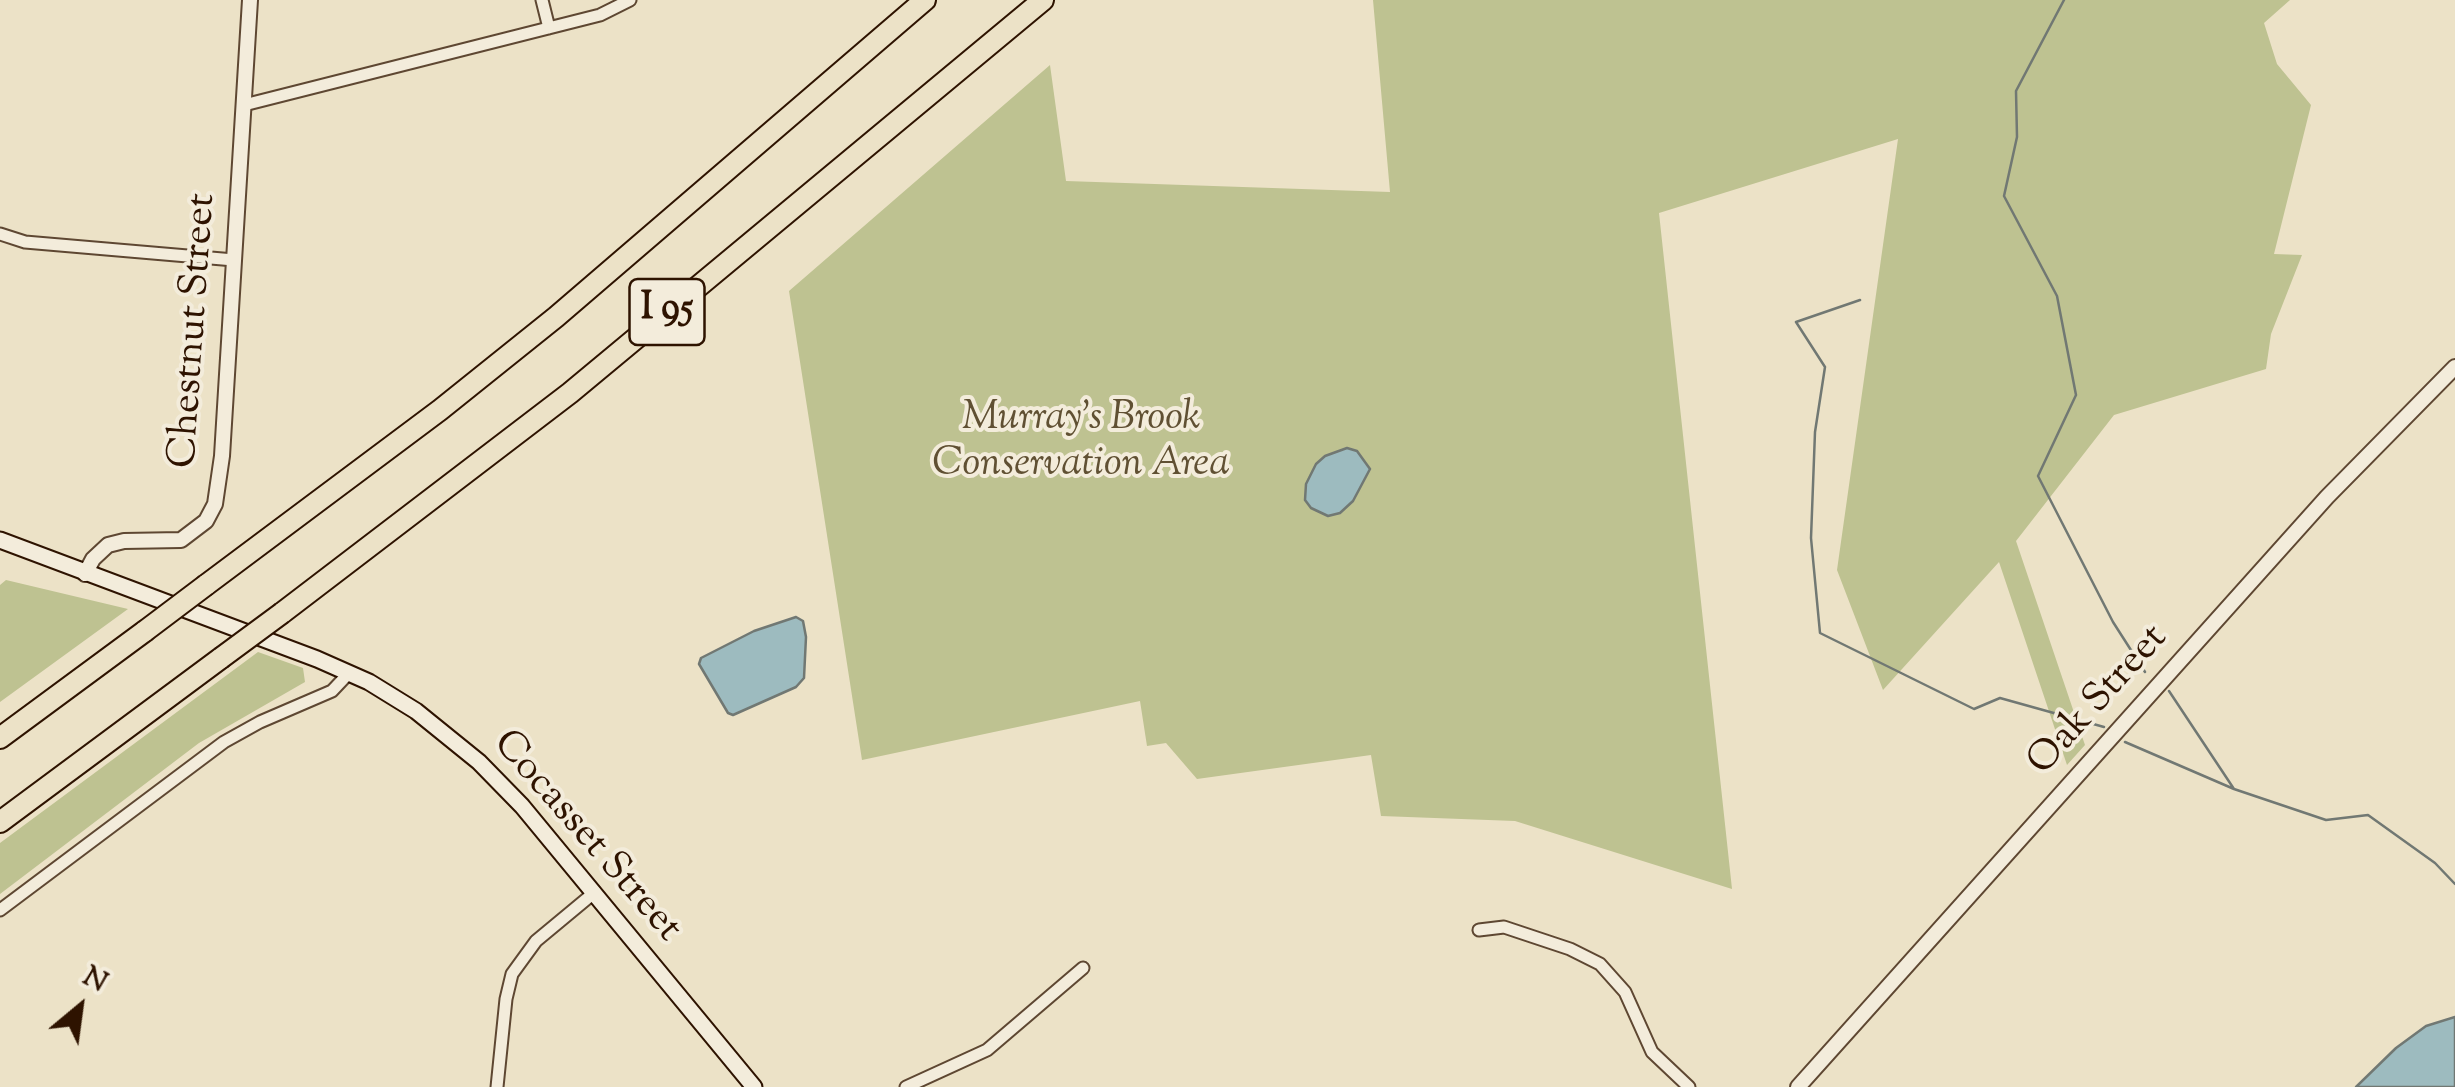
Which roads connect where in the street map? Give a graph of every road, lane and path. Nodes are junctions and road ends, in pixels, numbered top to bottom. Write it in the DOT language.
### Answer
graph roads {
  1 [pos="250,0"];
  2 [pos="542,0"];
  3 [pos="630,0"];
  4 [pos="925,0"];
  5 [pos="1043,0"];
  6 [pos="549,28"];
  7 [pos="244,105"];
  8 [pos="0,234"];
  9 [pos="234,260"];
  10 [pos="2455,367"];
  11 [pos="1,543"];
  12 [pos="85,574"];
  13 [pos="349,673"];
  14 [pos="0,738"];
  15 [pos="0,822"];
  16 [pos="596,892"];
  17 [pos="0,910"];
  18 [pos="1479,930"];
  19 [pos="1083,968"];
  20 [pos="497,1087"];
  21 [pos="754,1087"];
  22 [pos="906,1087"];
  23 [pos="1689,1087"];
  24 [pos="1798,1087"];
  1 -- 7 [label="street, Chestnut Street"];
  2 -- 6 [label="street"];
  3 -- 6 [label="street"];
  4 -- 14 [label="highway, I 95, bridge"];
  5 -- 15 [label="highway, I 95, bridge"];
  6 -- 7 [label="street"];
  7 -- 9 [label="street, Chestnut Street"];
  8 -- 9 [label="street"];
  9 -- 12 [label="street, Chestnut Street"];
  10 -- 24 [label="street, Oak Street"];
  11 -- 12 [label="main road, Cocasset Street"];
  12 -- 13 [label="main road, Cocasset Street"];
  13 -- 16 [label="main road, Cocasset Street"];
  13 -- 17 [label="street"];
  16 -- 20 [label="street"];
  16 -- 21 [label="main road, Cocasset Street"];
  18 -- 23 [label="street"];
  19 -- 22 [label="street"];
}
